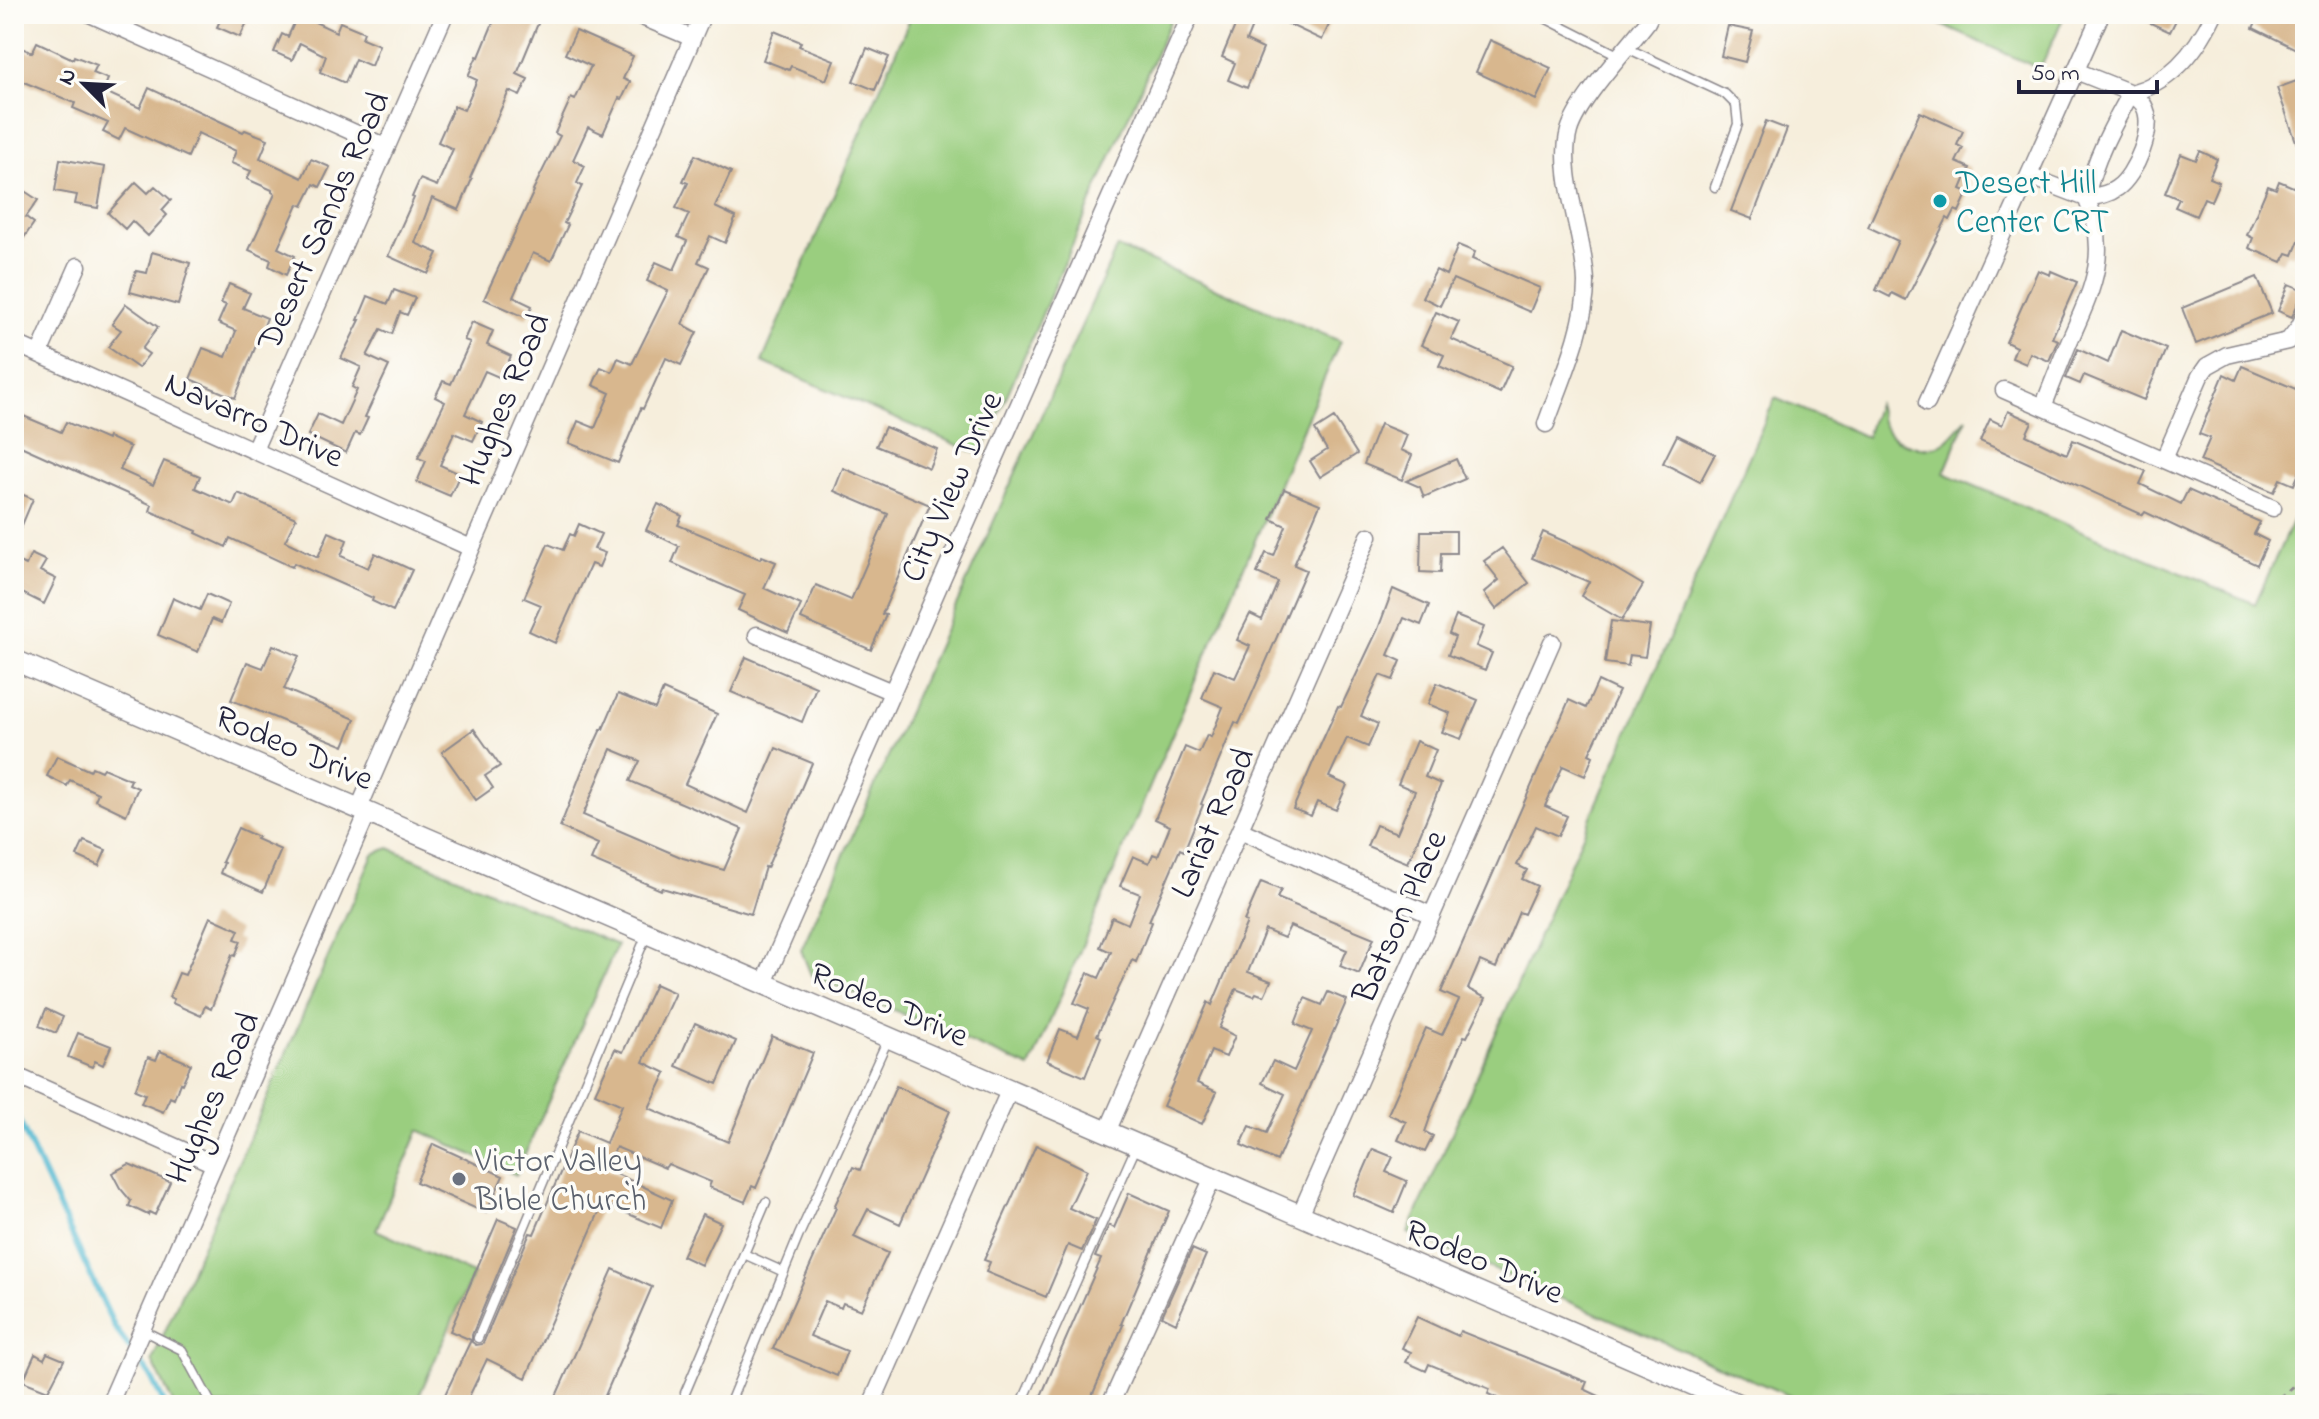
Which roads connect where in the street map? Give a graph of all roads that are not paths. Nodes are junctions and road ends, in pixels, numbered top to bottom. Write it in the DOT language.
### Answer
graph roads {
  1 [pos="90,14"];
  2 [pos="445,14"];
  3 [pos="635,14"];
  4 [pos="703,14"];
  5 [pos="1191,14"];
  6 [pos="1537,14"];
  7 [pos="1651,14"];
  8 [pos="2101,14"];
  9 [pos="2214,14"];
  10 [pos="692,38"];
  11 [pos="1624,52"];
  12 [pos="2076,71"];
  13 [pos="2131,93"];
  14 [pos="386,147"];
  15 [pos="2029,176"];
  16 [pos="1715,187"];
  17 [pos="2086,198"];
  18 [pos="78,266"];
  19 [pos="2305,315"];
  20 [pos="14,343"];
  21 [pos="39,354"];
  22 [pos="2004,390"];
  23 [pos="1927,403"];
  24 [pos="2043,407"];
  25 [pos="1546,424"];
  26 [pos="254,450"];
  27 [pos="2164,459"];
  28 [pos="2273,508"];
  29 [pos="1369,536"];
  30 [pos="471,548"];
  31 [pos="757,635"];
  32 [pos="1552,642"];
  33 [pos="14,660"];
  34 [pos="892,692"];
  35 [pos="364,810"];
  36 [pos="1240,830"];
  37 [pos="1431,915"];
  38 [pos="648,933"];
  39 [pos="764,983"];
  40 [pos="888,1037"];
  41 [pos="14,1075"];
  42 [pos="1010,1089"];
  43 [pos="1107,1132"];
  44 [pos="1137,1144"];
  45 [pos="214,1164"];
  46 [pos="1213,1177"];
  47 [pos="766,1202"];
  48 [pos="1300,1215"];
  49 [pos="744,1254"];
  50 [pos="784,1272"];
  51 [pos="142,1330"];
  52 [pos="478,1338"];
  53 [pos="685,1393"];
  54 [pos="1702,1398"];
  55 [pos="109,1405"];
  56 [pos="212,1405"];
  57 [pos="729,1405"];
  58 [pos="871,1405"];
  59 [pos="1021,1405"];
  60 [pos="1110,1405"];
  61 [pos="1740,1405"];
  1 -- 14 [label="street"];
  2 -- 14 [label="street, Desert Sands Road"];
  3 -- 10 [label="street"];
  4 -- 10 [label="street, Hughes Road"];
  5 -- 34 [label="street, City View Drive"];
  6 -- 11 [label="lane"];
  7 -- 11 [label="street"];
  8 -- 12 [label="street"];
  9 -- 13 [label="street"];
  10 -- 30 [label="street, Hughes Road"];
  11 -- 16 [label="lane"];
  11 -- 25 [label="street"];
  12 -- 13 [label="street"];
  12 -- 15 [label="street"];
  13 -- 17 [label="street"];
  13 -- 17 [label="street"];
  14 -- 26 [label="street, Desert Sands Road"];
  15 -- 17 [label="street"];
  15 -- 23 [label="street"];
  17 -- 24 [label="street"];
  18 -- 21 [label="street"];
  19 -- 27 [label="street"];
  20 -- 21 [label="street, Navarro Drive"];
  21 -- 26 [label="street, Navarro Drive"];
  22 -- 24 [label="street"];
  24 -- 27 [label="street"];
  26 -- 30 [label="street, Navarro Drive"];
  27 -- 28 [label="street"];
  29 -- 36 [label="street, Lariat Road"];
  30 -- 35 [label="street, Hughes Road"];
  31 -- 34 [label="street"];
  32 -- 37 [label="street, Batson Place"];
  33 -- 35 [label="street, Rodeo Drive"];
  34 -- 39 [label="street, City View Drive"];
  35 -- 38 [label="street, Rodeo Drive"];
  35 -- 45 [label="street, Hughes Road"];
  36 -- 37 [label="street"];
  36 -- 43 [label="street, Lariat Road"];
  37 -- 48 [label="street, Batson Place"];
  38 -- 39 [label="street, Rodeo Drive"];
  38 -- 52 [label="lane"];
  39 -- 40 [label="street, Rodeo Drive"];
  40 -- 42 [label="street, Rodeo Drive"];
  40 -- 50 [label="lane"];
  41 -- 45 [label="street"];
  42 -- 43 [label="street, Rodeo Drive"];
  42 -- 58 [label="street"];
  43 -- 44 [label="street, Rodeo Drive"];
  44 -- 46 [label="street, Rodeo Drive"];
  44 -- 59 [label="lane"];
  45 -- 51 [label="street, Hughes Road"];
  46 -- 48 [label="street, Rodeo Drive"];
  46 -- 60 [label="street"];
  47 -- 49 [label="lane"];
  48 -- 54 [label="street, Rodeo Drive"];
  49 -- 50 [label="lane"];
  49 -- 53 [label="lane"];
  50 -- 57 [label="lane"];
  51 -- 55 [label="street, Hughes Road"];
  51 -- 56 [label="lane"];
  54 -- 61 [label="street, Rodeo Drive"];
}
